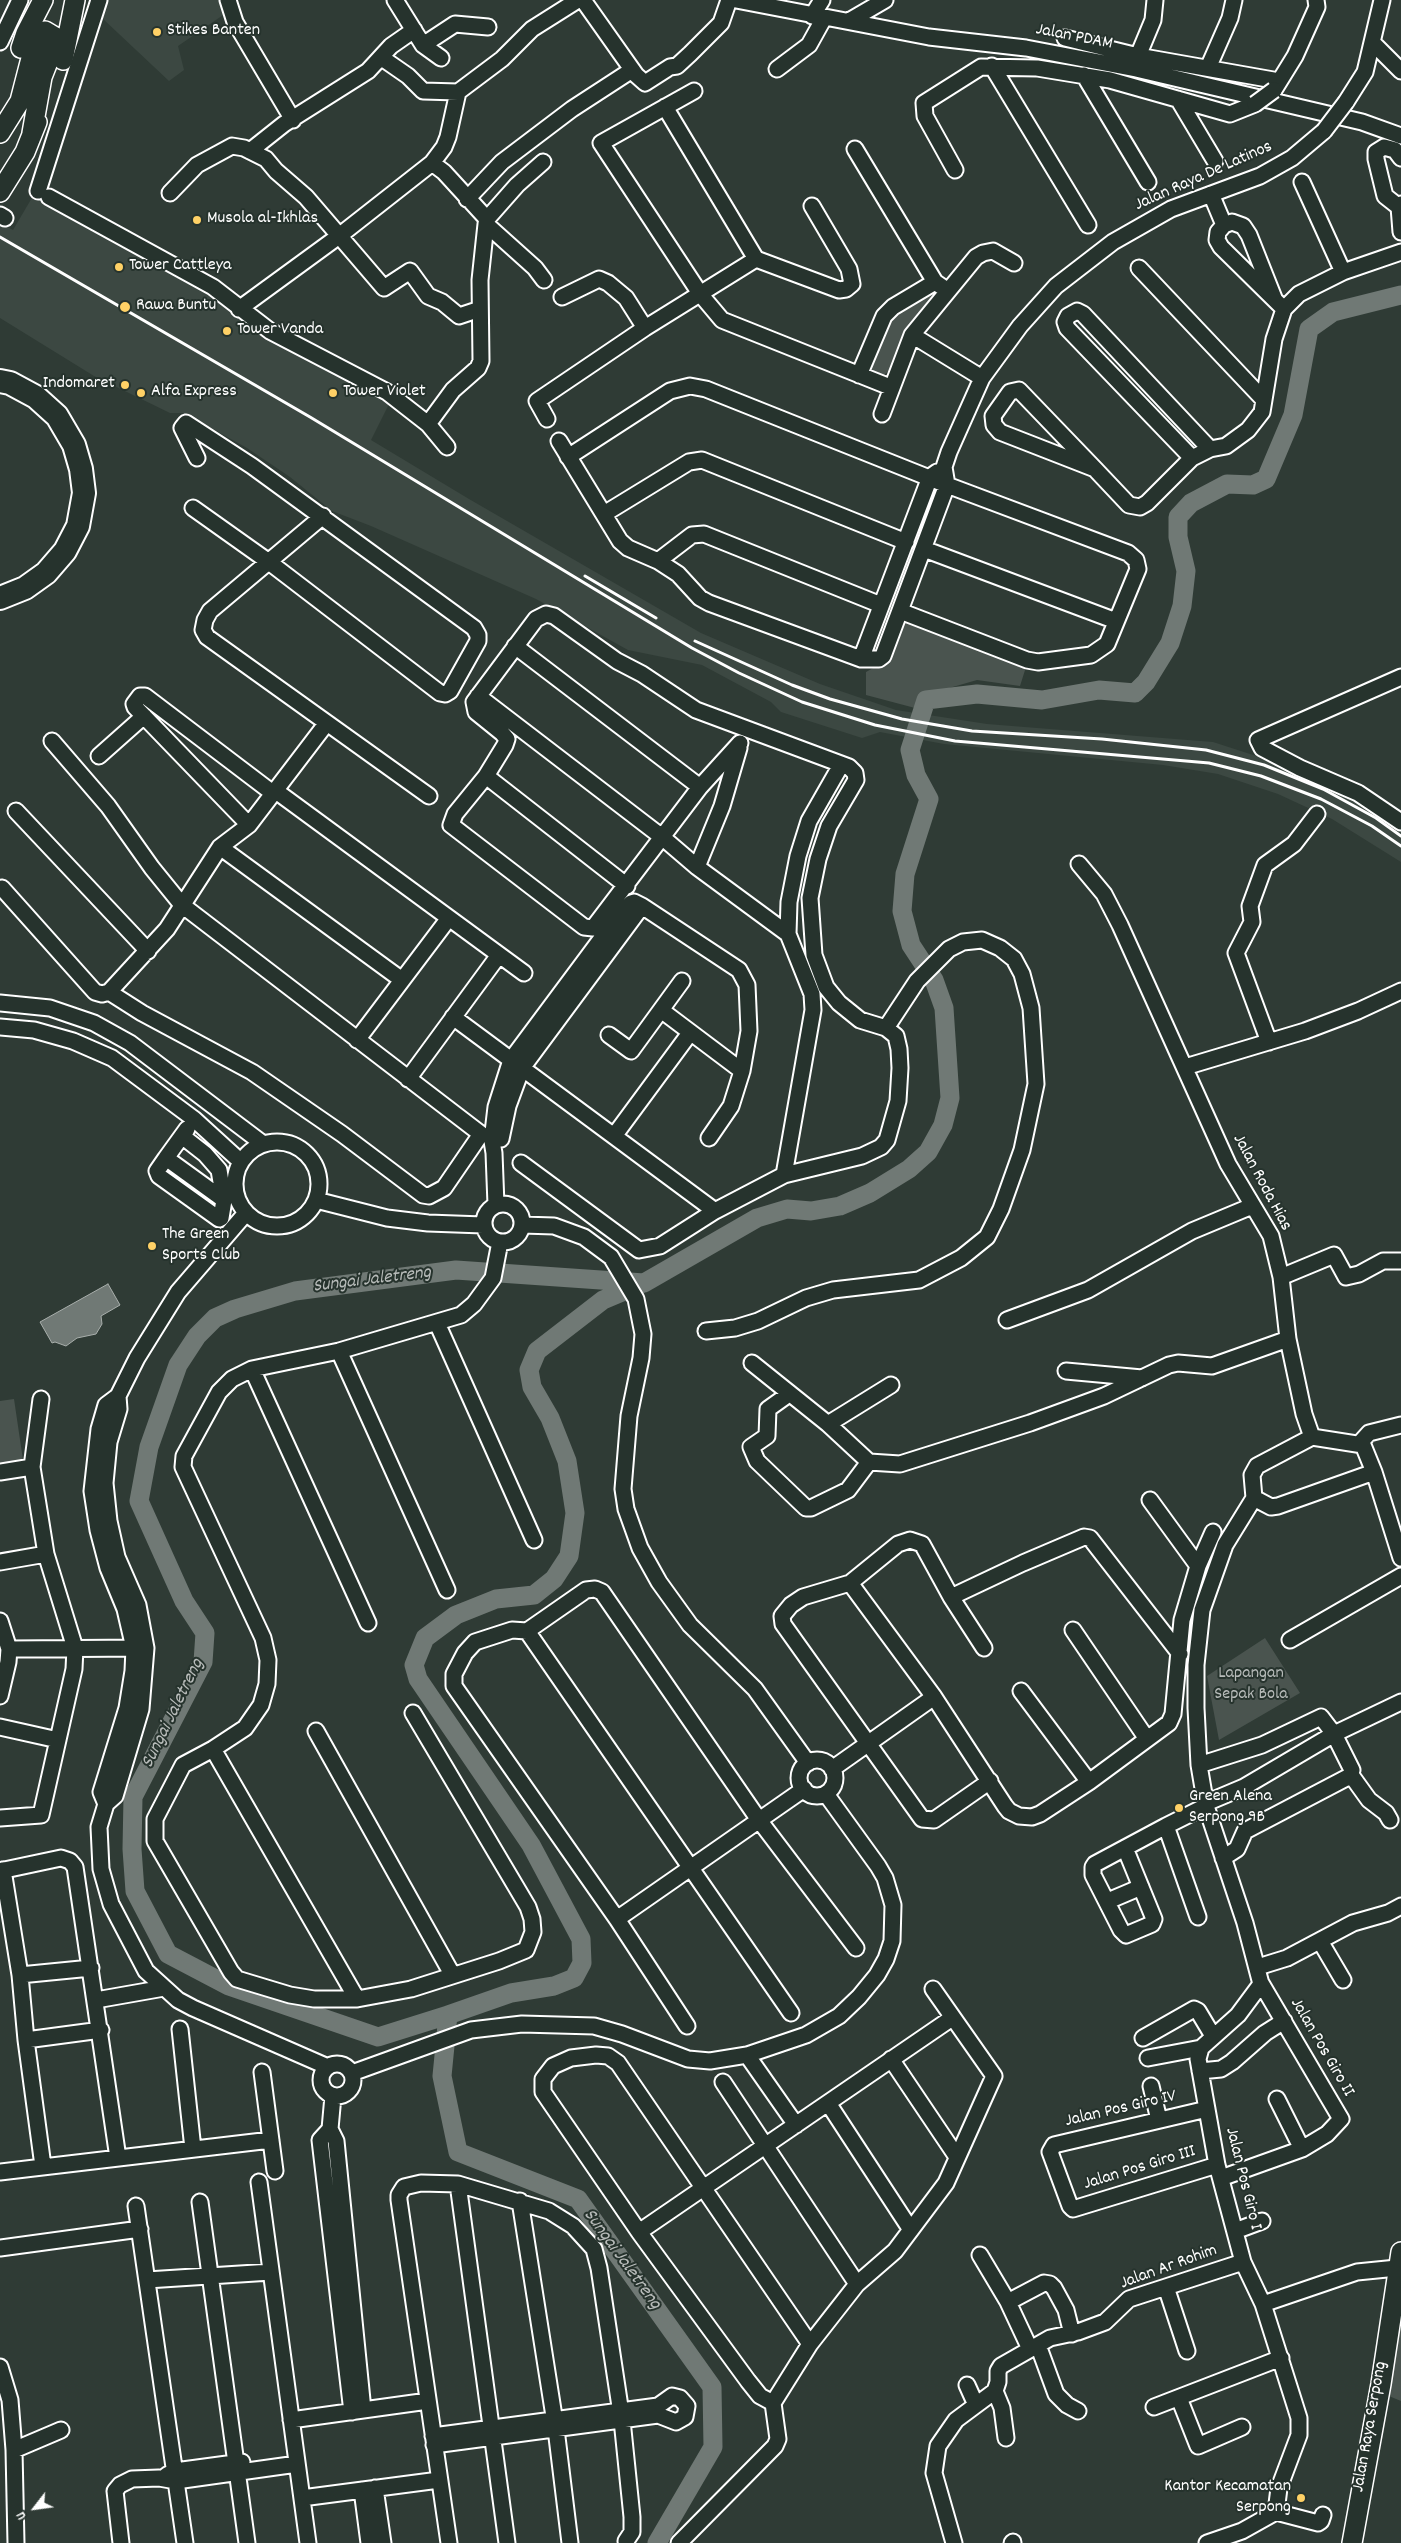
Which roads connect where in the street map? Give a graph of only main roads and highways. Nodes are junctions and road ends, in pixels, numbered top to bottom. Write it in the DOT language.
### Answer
graph roads {
  1 [pos="43,0"];
  2 [pos="75,0"];
  3 [pos="0,124"];
  4 [pos="0,133"];
  5 [pos="32,133"];
  6 [pos="0,192"];
  7 [pos="0,381"];
  8 [pos="0,598"];
  9 [pos="1399,2260"];
  10 [pos="1352,2543"];
  1 -- 3 [label="main road"];
  2 -- 5 [label="main road"];
  4 -- 5 [label="main road"];
  5 -- 6 [label="main road"];
  7 -- 8 [label="highway"];
  9 -- 10 [label="main road, Jalan Raya Serpong"];
}
